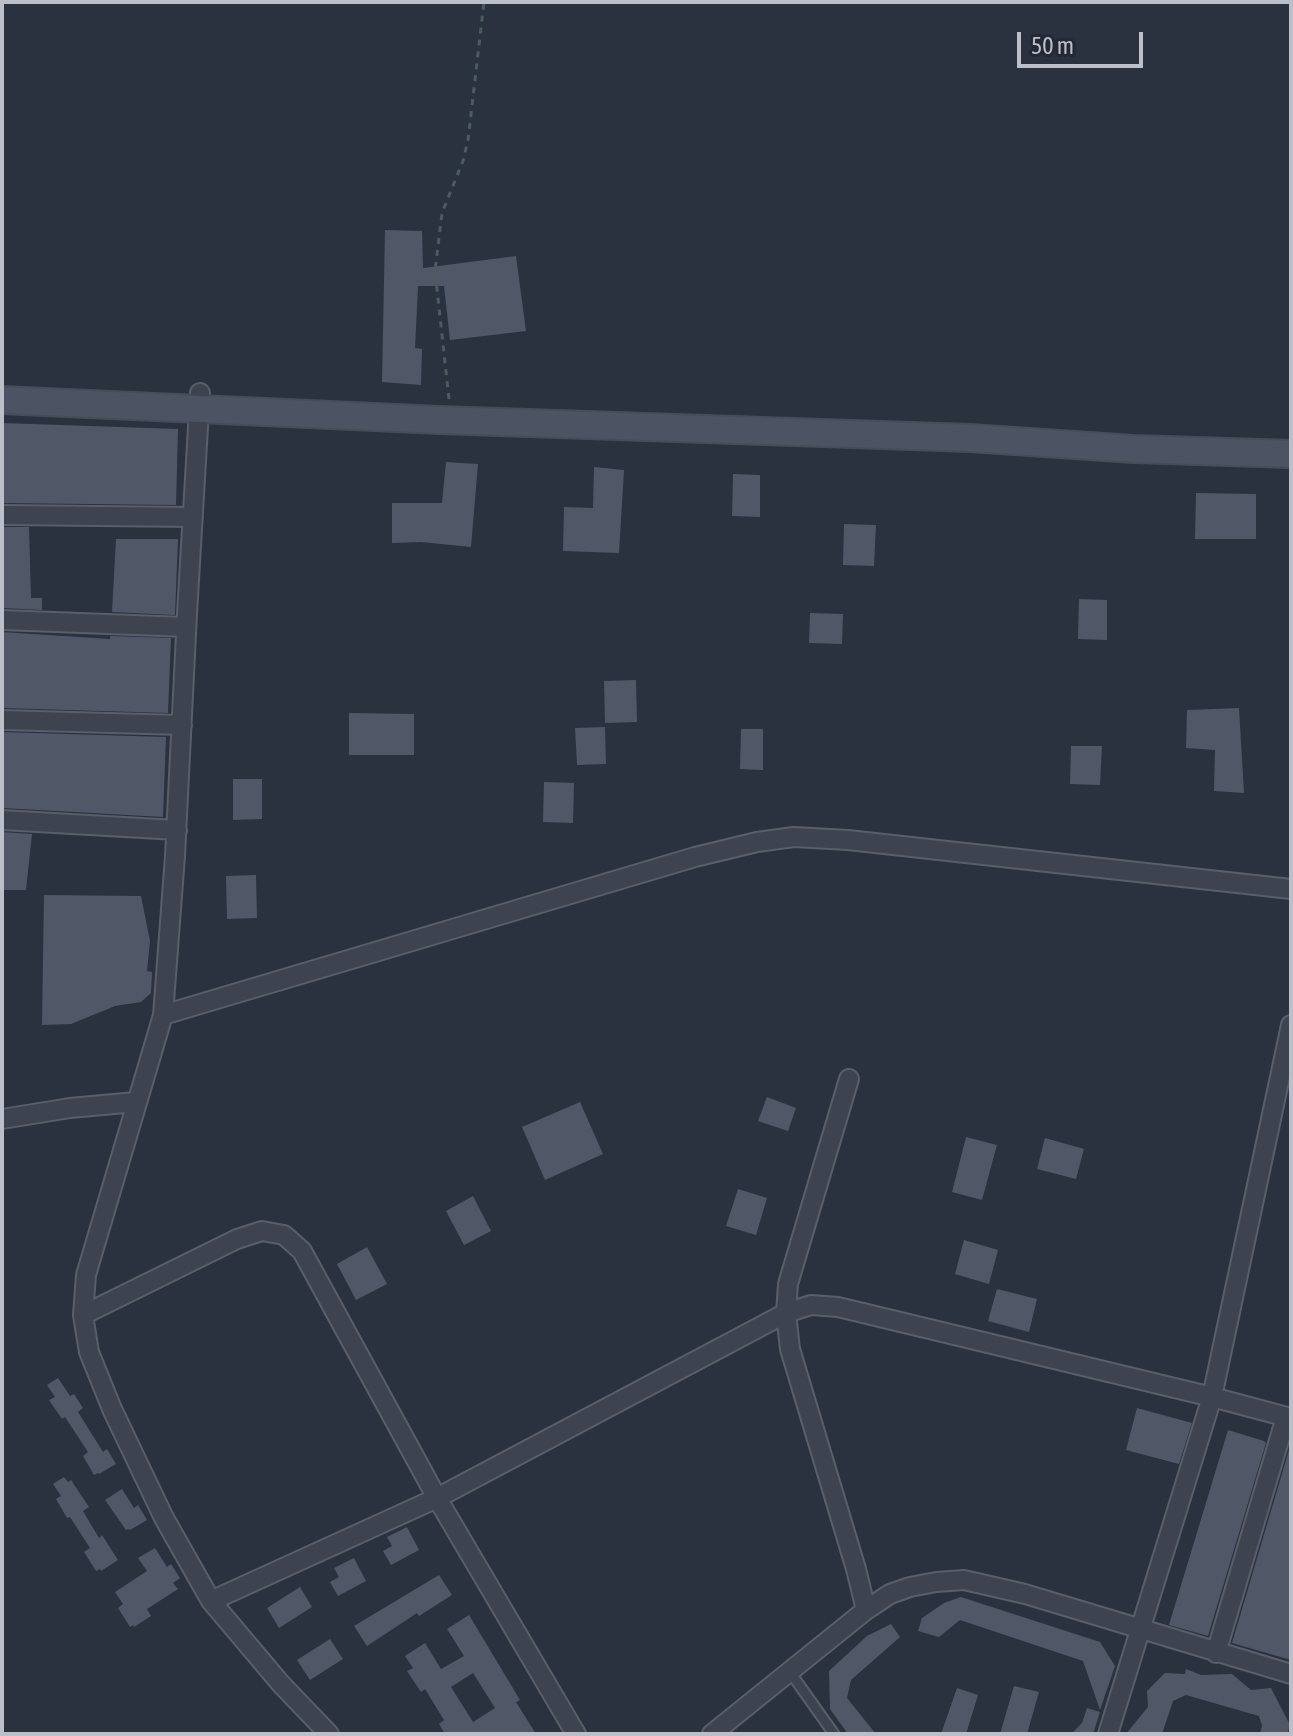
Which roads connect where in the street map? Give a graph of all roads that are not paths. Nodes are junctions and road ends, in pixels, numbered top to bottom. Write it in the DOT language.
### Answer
graph roads {
  1 [pos="2,384"];
  2 [pos="2,400"];
  3 [pos="200,402"];
  4 [pos="1291,438"];
  5 [pos="1291,454"];
  6 [pos="2,515"];
  7 [pos="193,517"];
  8 [pos="2,620"];
  9 [pos="186,627"];
  10 [pos="2,720"];
  11 [pos="182,725"];
  12 [pos="2,820"];
  13 [pos="177,830"];
  14 [pos="1291,889"];
  15 [pos="163,1015"];
  16 [pos="1291,1025"];
  17 [pos="849,1079"];
  18 [pos="136,1102"];
  19 [pos="2,1119"];
  20 [pos="786,1313"];
  21 [pos="83,1315"];
  22 [pos="1212,1397"];
  23 [pos="1289,1418"];
  24 [pos="437,1498"];
  25 [pos="211,1601"];
  26 [pos="866,1610"];
  27 [pos="1140,1629"];
  28 [pos="1216,1653"];
  29 [pos="790,1671"];
  30 [pos="1291,1674"];
  31 [pos="329,1734"];
  32 [pos="576,1734"];
  33 [pos="712,1734"];
  34 [pos="834,1734"];
  35 [pos="1108,1734"];
  1 -- 3 [label="main road"];
  2 -- 3 [label="main road"];
  3 -- 4 [label="main road"];
  3 -- 5 [label="main road"];
  3 -- 7 [label="street"];
  6 -- 7 [label="street"];
  7 -- 9 [label="street"];
  8 -- 9 [label="street"];
  9 -- 11 [label="street"];
  10 -- 11 [label="street"];
  11 -- 13 [label="street"];
  12 -- 13 [label="street"];
  13 -- 15 [label="street"];
  14 -- 15 [label="street"];
  15 -- 18 [label="street"];
  16 -- 22 [label="street"];
  17 -- 20 [label="street"];
  18 -- 19 [label="street"];
  18 -- 21 [label="street"];
  20 -- 22 [label="street"];
  20 -- 24 [label="street"];
  20 -- 26 [label="street"];
  21 -- 24 [label="street"];
  21 -- 25 [label="street"];
  22 -- 23 [label="street"];
  22 -- 27 [label="street"];
  23 -- 28 [label="street"];
  24 -- 25 [label="street"];
  24 -- 32 [label="street"];
  25 -- 31 [label="street"];
  26 -- 27 [label="street"];
  26 -- 29 [label="street"];
  27 -- 28 [label="street"];
  27 -- 35 [label="street"];
  28 -- 30 [label="street"];
  29 -- 33 [label="street"];
  29 -- 34 [label="lane"];
}
